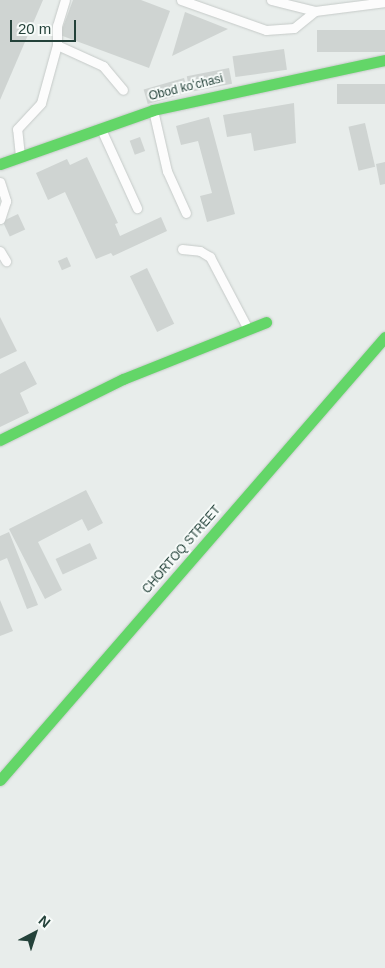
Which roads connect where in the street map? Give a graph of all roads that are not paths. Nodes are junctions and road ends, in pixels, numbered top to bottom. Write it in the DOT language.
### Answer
graph roads {
  1 [pos="65,0"];
  2 [pos="181,0"];
  3 [pos="271,0"];
  4 [pos="385,2"];
  5 [pos="315,11"];
  6 [pos="57,45"];
  7 [pos="385,60"];
  8 [pos="123,90"];
  9 [pos="153,110"];
  10 [pos="100,127"];
  11 [pos="20,156"];
  12 [pos="0,164"];
  13 [pos="0,182"];
  14 [pos="137,208"];
  15 [pos="186,213"];
  16 [pos="0,219"];
  17 [pos="182,249"];
  18 [pos="0,252"];
  19 [pos="6,261"];
  20 [pos="266,322"];
  21 [pos="248,329"];
  22 [pos="385,337"];
  23 [pos="0,440"];
  24 [pos="0,780"];
  1 -- 6 [label="lane"];
  2 -- 5 [label="lane"];
  3 -- 5 [label="lane"];
  4 -- 5 [label="lane"];
  6 -- 8 [label="lane"];
  6 -- 11 [label="lane"];
  7 -- 9 [label="street, Obod koʻchasi"];
  9 -- 10 [label="street, Obod koʻchasi"];
  9 -- 15 [label="lane"];
  10 -- 11 [label="street, Obod koʻchasi"];
  10 -- 14 [label="lane"];
  11 -- 12 [label="street, Obod koʻchasi"];
  13 -- 16 [label="lane"];
  17 -- 21 [label="lane"];
  18 -- 19 [label="lane"];
  20 -- 21 [label="street"];
  21 -- 23 [label="street"];
  22 -- 24 [label="street, CHORTOQ STREET"];
}
